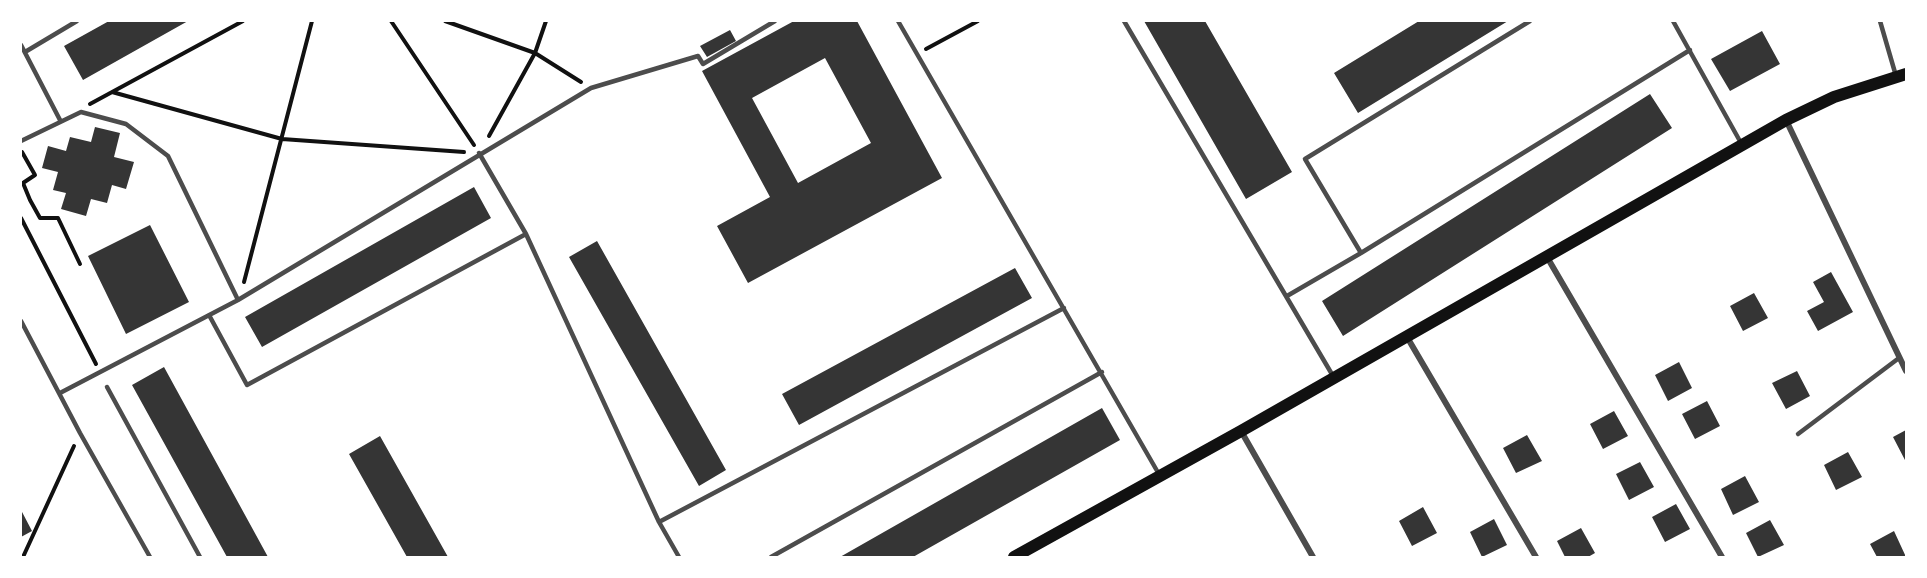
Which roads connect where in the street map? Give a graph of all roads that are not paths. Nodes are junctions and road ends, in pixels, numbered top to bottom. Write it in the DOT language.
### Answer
graph roads {
  1 [pos="77,21"];
  2 [pos="775,21"];
  3 [pos="898,21"];
  4 [pos="1124,21"];
  5 [pos="1530,21"];
  6 [pos="1673,21"];
  7 [pos="1880,21"];
  8 [pos="21,45"];
  9 [pos="1690,50"];
  10 [pos="25,52"];
  11 [pos="1901,75"];
  12 [pos="60,120"];
  13 [pos="1786,120"];
  14 [pos="21,141"];
  15 [pos="1743,145"];
  16 [pos="479,153"];
  17 [pos="526,234"];
  18 [pos="1361,253"];
  19 [pos="1547,257"];
  20 [pos="1287,296"];
  21 [pos="237,300"];
  22 [pos="1064,308"];
  23 [pos="209,315"];
  24 [pos="21,321"];
  25 [pos="1407,337"];
  26 [pos="1899,358"];
  27 [pos="1906,370"];
  28 [pos="1102,372"];
  29 [pos="1334,378"];
  30 [pos="107,387"];
  31 [pos="60,393"];
  32 [pos="1241,431"];
  33 [pos="1798,434"];
  34 [pos="1160,476"];
  35 [pos="659,522"];
  36 [pos="1029,554"];
  37 [pos="678,555"];
  38 [pos="150,557"];
  39 [pos="200,557"];
  40 [pos="669,557"];
  41 [pos="771,557"];
  42 [pos="1014,557"];
  43 [pos="1313,557"];
  44 [pos="1536,557"];
  45 [pos="1722,557"];
  1 -- 10 [label="lane"];
  2 -- 16 [label="lane"];
  3 -- 22 [label="lane"];
  4 -- 20 [label="lane"];
  5 -- 18 [label="lane"];
  6 -- 9 [label="lane"];
  7 -- 11 [label="lane"];
  8 -- 10 [label="lane"];
  9 -- 15 [label="lane"];
  9 -- 18 [label="lane"];
  10 -- 12 [label="lane"];
  11 -- 13 [label="main road"];
  12 -- 14 [label="lane"];
  12 -- 21 [label="lane"];
  13 -- 15 [label="main road"];
  13 -- 26 [label="street"];
  15 -- 19 [label="main road"];
  16 -- 17 [label="lane"];
  16 -- 21 [label="lane"];
  17 -- 23 [label="lane"];
  17 -- 35 [label="lane"];
  18 -- 20 [label="lane"];
  19 -- 25 [label="main road"];
  19 -- 45 [label="street"];
  20 -- 29 [label="lane"];
  21 -- 23 [label="lane"];
  22 -- 28 [label="lane"];
  22 -- 35 [label="lane"];
  23 -- 31 [label="lane"];
  24 -- 31 [label="lane"];
  25 -- 29 [label="main road"];
  25 -- 44 [label="street"];
  26 -- 27 [label="street"];
  26 -- 33 [label="lane"];
  28 -- 34 [label="lane"];
  28 -- 41 [label="lane"];
  29 -- 32 [label="main road"];
  30 -- 39 [label="lane"];
  31 -- 38 [label="lane"];
  32 -- 34 [label="main road"];
  32 -- 43 [label="street"];
  34 -- 36 [label="main road"];
  35 -- 37 [label="lane"];
  36 -- 42 [label="main road"];
  37 -- 40 [label="lane"];
}
